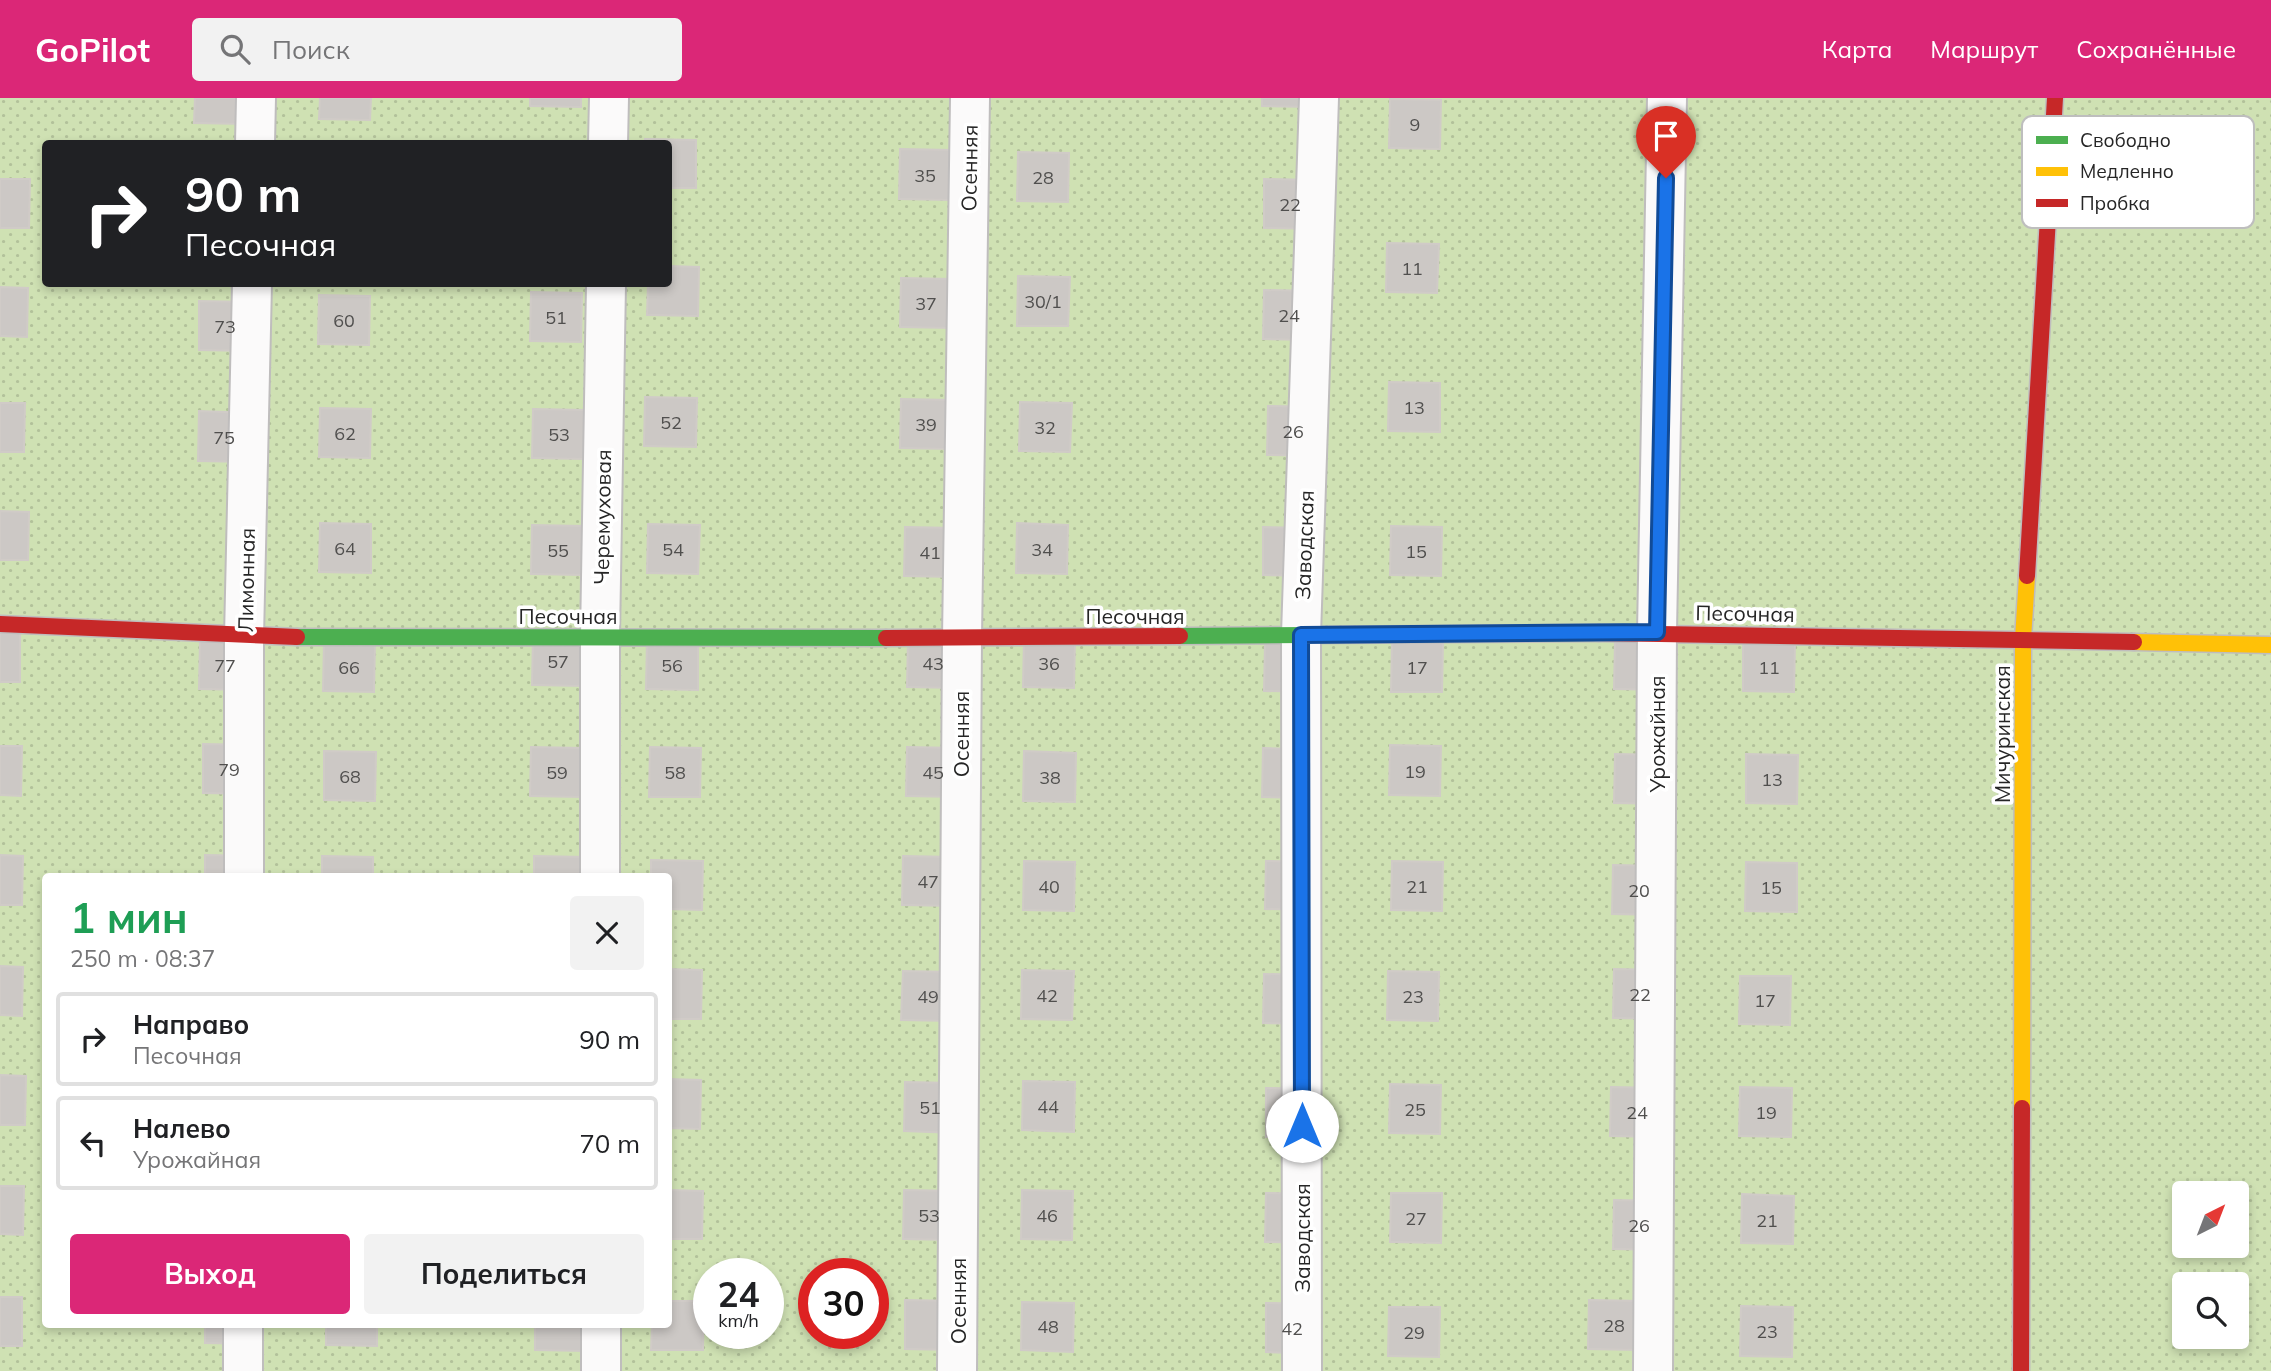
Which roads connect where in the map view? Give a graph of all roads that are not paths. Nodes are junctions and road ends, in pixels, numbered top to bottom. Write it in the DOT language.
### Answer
graph roads {
  1 [pos="256,98"];
  2 [pos="609,98"];
  3 [pos="970,98"];
  4 [pos="1319,98"];
  5 [pos="1667,98"];
  6 [pos="2055,98"];
  7 [pos="2054,116"];
  8 [pos="255,140"];
  9 [pos="608,140"];
  10 [pos="2047,228"];
  11 [pos="252,287"];
  12 [pos="606,287"];
  13 [pos="0,624"];
  14 [pos="1657,632"];
  15 [pos="1301,635"];
  16 [pos="244,637"];
  17 [pos="600,637"];
  18 [pos="962,638"];
  19 [pos="2023,639"];
  20 [pos="2271,645"];
  21 [pos="244,873"];
  22 [pos="600,873"];
  23 [pos="243,1328"];
  24 [pos="601,1328"];
  25 [pos="243,1371"];
  26 [pos="601,1371"];
  27 [pos="957,1371"];
  28 [pos="1302,1371"];
  29 [pos="1653,1371"];
  30 [pos="2021,1371"];
  1 -- 8 [label="street"];
  2 -- 9 [label="street"];
  3 -- 18 [label="street, Осенняя"];
  4 -- 15 [label="street, Заводская"];
  5 -- 14 [label="street, Урожайная"];
  6 -- 7 [label="street, Мичуринская"];
  10 -- 19 [label="street, Мичуринская"];
  11 -- 16 [label="street, Лимонная"];
  12 -- 17 [label="street, Черемуховая"];
  13 -- 16 [label="street, Песочная"];
  14 -- 15 [label="street, Песочная"];
  14 -- 19 [label="street, Песочная"];
  14 -- 29 [label="street, Урожайная"];
  15 -- 18 [label="street, Песочная"];
  15 -- 28 [label="street, Заводская"];
  16 -- 17 [label="street, Песочная"];
  16 -- 21 [label="street, Лимонная"];
  17 -- 18 [label="street, Песочная"];
  17 -- 22 [label="street, Черемуховая"];
  18 -- 27 [label="street, Осенняя"];
  19 -- 20 [label="street, Песочная"];
  19 -- 30 [label="street, Мичуринская"];
  23 -- 25 [label="street"];
  24 -- 26 [label="street"];
}
